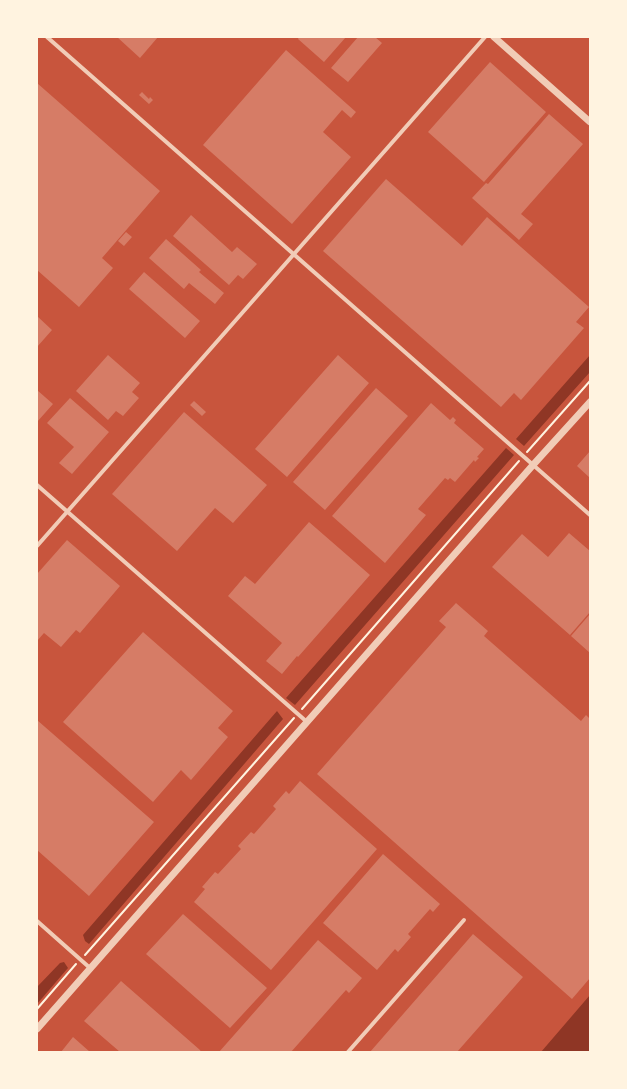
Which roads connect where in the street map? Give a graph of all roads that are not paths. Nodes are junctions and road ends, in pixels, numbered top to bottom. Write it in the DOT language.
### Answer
graph roads {
  1 [pos="46,37"];
  2 [pos="485,37"];
  3 [pos="494,37"];
  4 [pos="590,122"];
  5 [pos="294,254"];
  6 [pos="590,402"];
  7 [pos="533,465"];
  8 [pos="37,485"];
  9 [pos="68,512"];
  10 [pos="590,515"];
  11 [pos="37,546"];
  12 [pos="307,722"];
  13 [pos="464,920"];
  14 [pos="37,921"];
  15 [pos="90,968"];
  16 [pos="37,1029"];
  17 [pos="348,1052"];
  1 -- 5 [label="street"];
  2 -- 5 [label="street"];
  3 -- 4 [label="street"];
  5 -- 7 [label="street"];
  5 -- 9 [label="street"];
  6 -- 7 [label="street"];
  7 -- 10 [label="street"];
  7 -- 12 [label="street"];
  8 -- 9 [label="street"];
  9 -- 11 [label="street"];
  9 -- 12 [label="street"];
  12 -- 15 [label="street"];
  13 -- 17 [label="street"];
  14 -- 15 [label="street"];
  15 -- 16 [label="street"];
}
